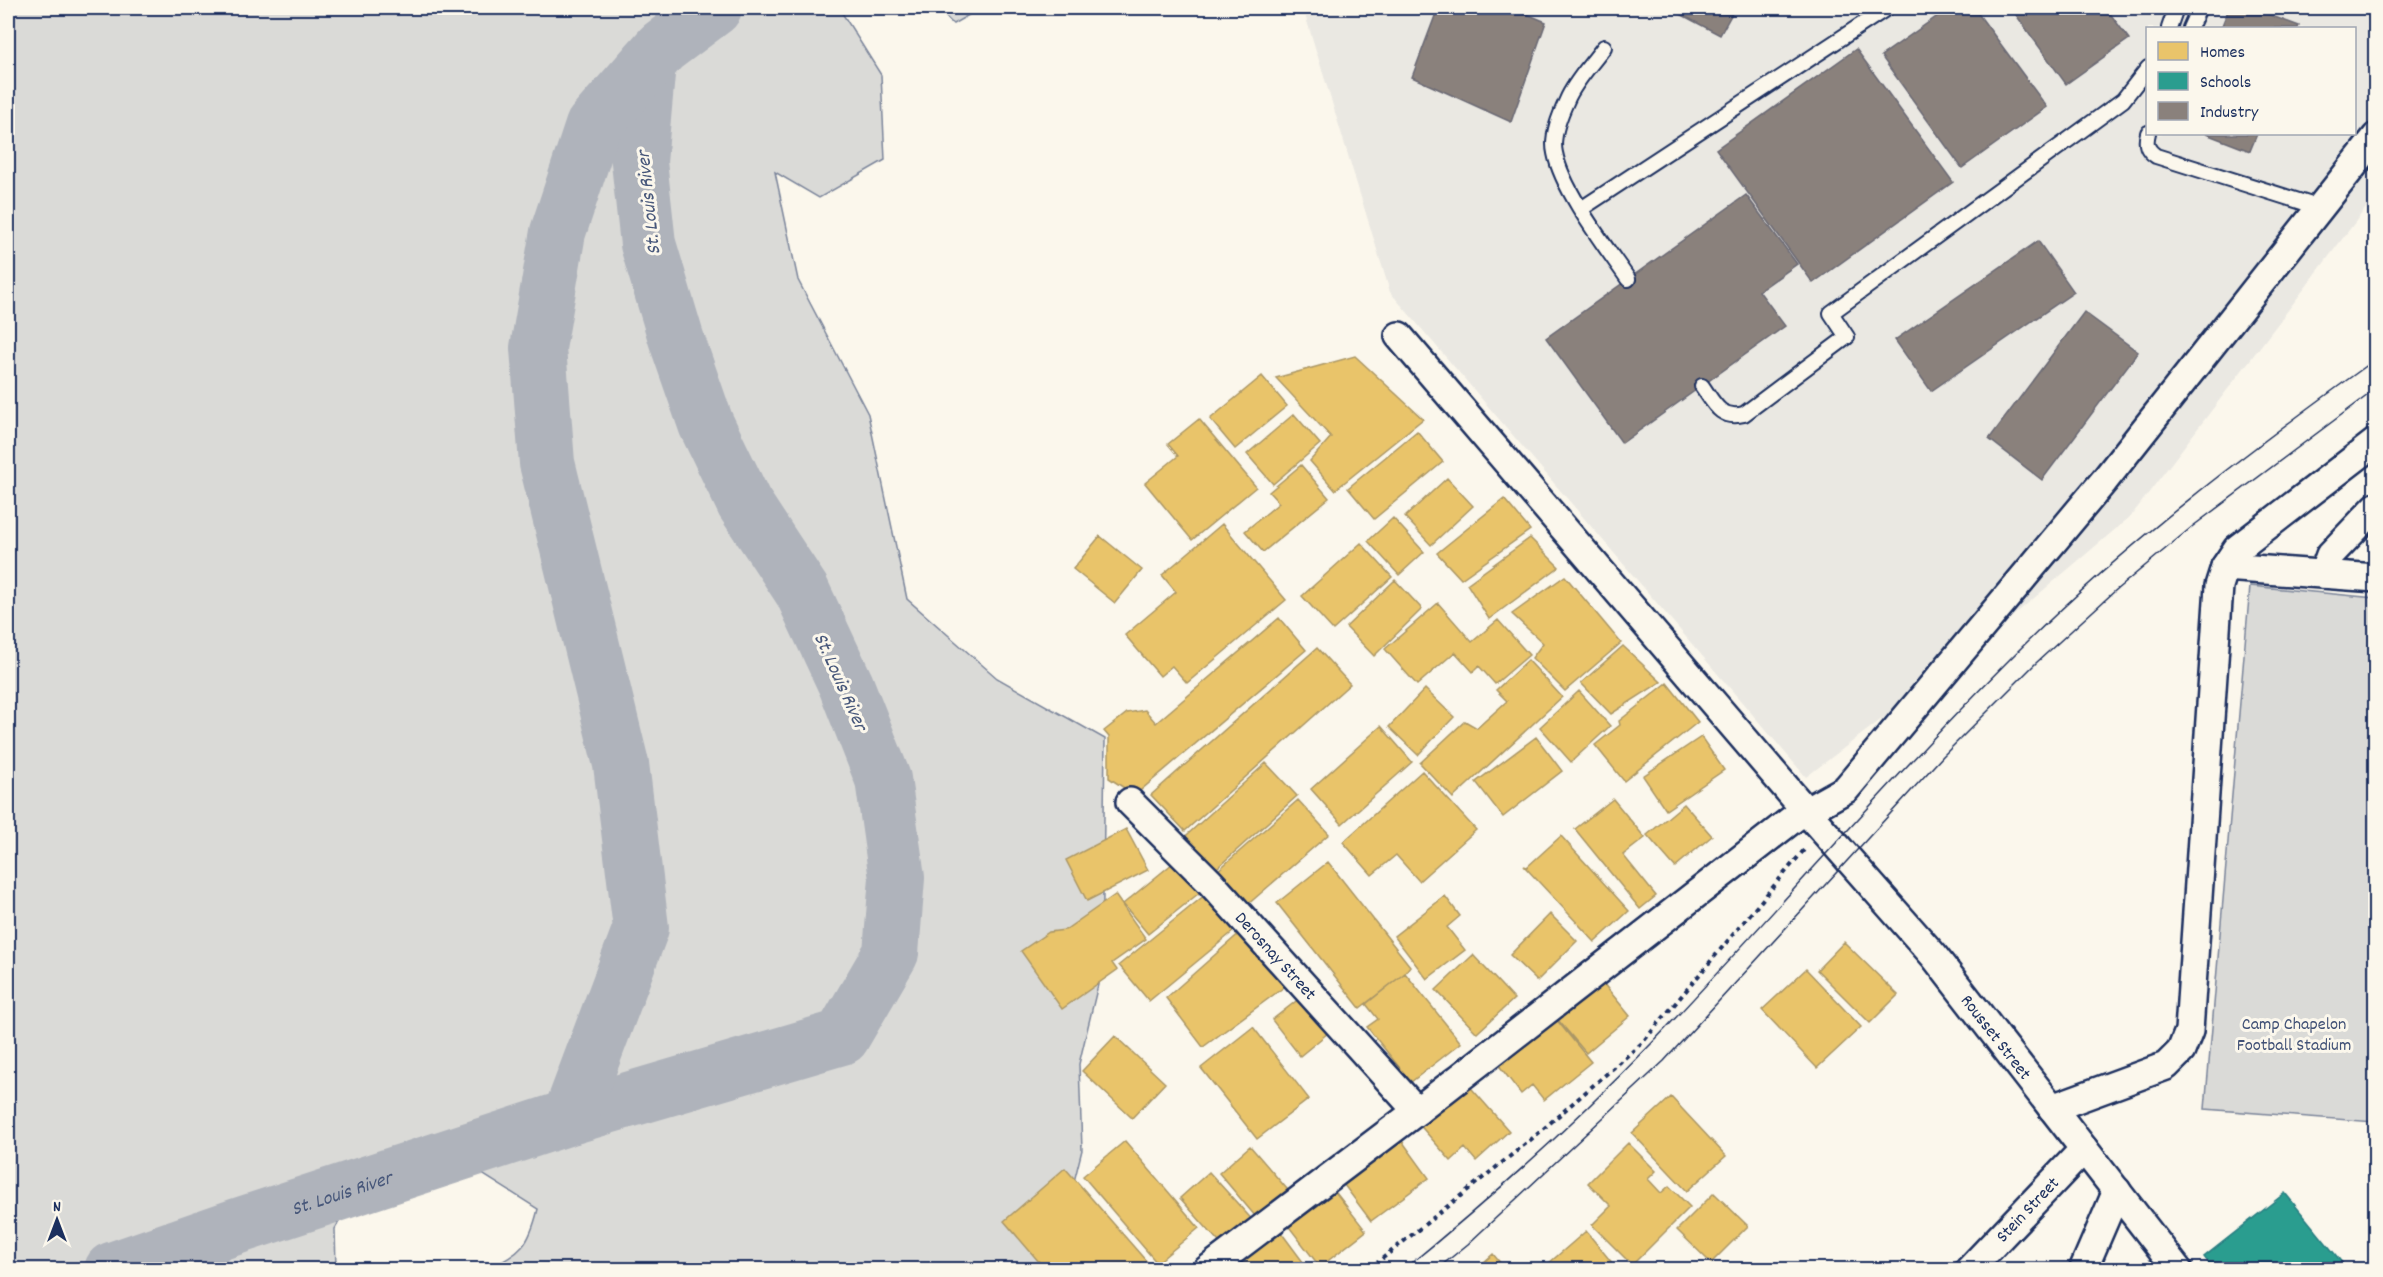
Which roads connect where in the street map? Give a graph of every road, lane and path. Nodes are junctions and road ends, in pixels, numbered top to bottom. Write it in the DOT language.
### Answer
graph roads {
  1 [pos="1887,8"];
  2 [pos="2176,8"];
  3 [pos="2199,8"];
  4 [pos="2169,27"];
  5 [pos="2190,27"];
  6 [pos="1604,47"];
  7 [pos="2146,71"];
  8 [pos="2148,135"];
  9 [pos="2376,137"];
  10 [pos="2321,208"];
  11 [pos="1581,209"];
  12 [pos="1628,279"];
  13 [pos="1399,336"];
  14 [pos="1702,386"];
  15 [pos="2372,450"];
  16 [pos="2376,507"];
  17 [pos="2225,567"];
  18 [pos="2323,574"];
  19 [pos="2376,578"];
  20 [pos="1130,802"];
  21 [pos="1806,812"];
  22 [pos="1807,847"];
  23 [pos="2052,1108"];
  24 [pos="1417,1111"];
  25 [pos="2084,1149"];
  26 [pos="2117,1191"];
  27 [pos="1207,1269"];
  28 [pos="1368,1269"];
  29 [pos="1969,1269"];
  30 [pos="2083,1269"];
  31 [pos="2178,1269"];
  1 -- 11 [label="lane"];
  2 -- 4 [label="lane"];
  3 -- 5 [label="lane"];
  6 -- 11 [label="lane"];
  7 -- 14 [label="lane"];
  8 -- 10 [label="lane"];
  9 -- 10 [label="street"];
  10 -- 21 [label="street"];
  11 -- 12 [label="lane"];
  13 -- 21 [label="street, Rousset Street"];
  15 -- 17 [label="street"];
  16 -- 18 [label="street"];
  17 -- 18 [label="street"];
  17 -- 23 [label="street"];
  18 -- 19 [label="street"];
  20 -- 24 [label="street, Derosnay Street"];
  21 -- 23 [label="street, Rousset Street"];
  21 -- 24 [label="street"];
  22 -- 28 [label="path"];
  23 -- 25 [label="street, Rousset Street"];
  24 -- 27 [label="street"];
  25 -- 26 [label="street, Rousset Street"];
  25 -- 29 [label="street, Stein Street"];
  26 -- 30 [label="street"];
  26 -- 31 [label="street, Rousset Street"];
}
